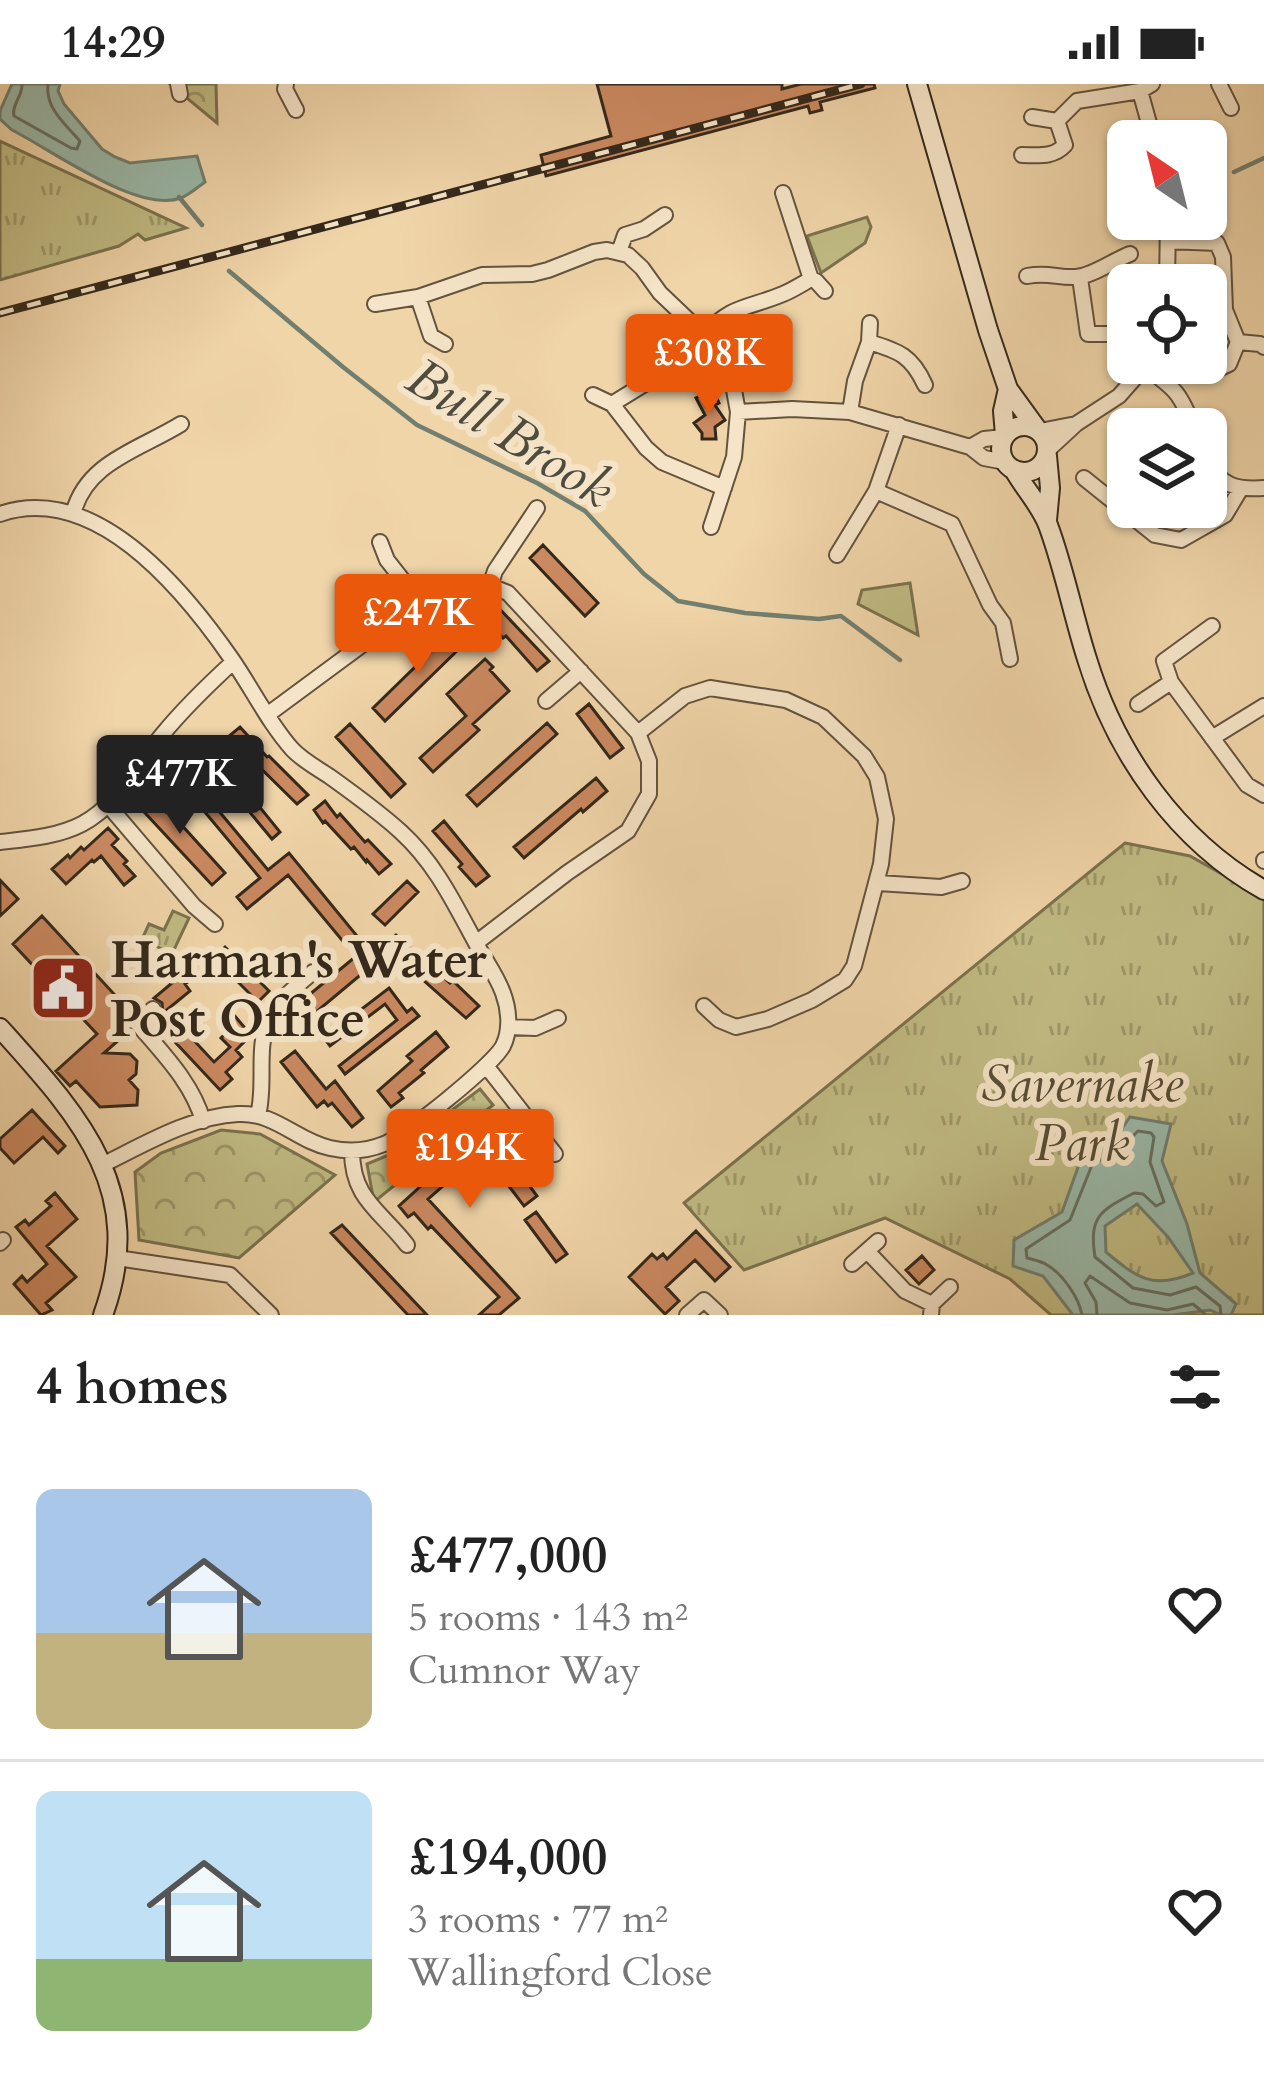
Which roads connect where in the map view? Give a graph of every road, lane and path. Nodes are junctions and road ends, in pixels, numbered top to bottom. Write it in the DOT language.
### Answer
graph roads {
  1 [pos="286,84"];
  2 [pos="917,84"];
  3 [pos="1219,84"];
  4 [pos="1146,88"];
  5 [pos="1232,108"];
  6 [pos="296,110"];
  7 [pos="1032,117"];
  8 [pos="1151,120"];
  9 [pos="1057,121"];
  10 [pos="1022,155"];
  11 [pos="783,193"];
  12 [pos="665,215"];
  13 [pos="1168,242"];
  14 [pos="619,252"];
  15 [pos="1130,254"];
  16 [pos="1167,264"];
  17 [pos="1027,276"];
  18 [pos="1081,278"];
  19 [pos="811,279"];
  20 [pos="825,292"];
  21 [pos="418,297"];
  22 [pos="375,304"];
  23 [pos="870,323"];
  24 [pos="1107,334"];
  25 [pos="704,335"];
  26 [pos="869,342"];
  27 [pos="1238,343"];
  28 [pos="445,344"];
  29 [pos="1264,347"];
  30 [pos="1227,365"];
  31 [pos="646,383"];
  32 [pos="1132,384"];
  33 [pos="925,385"];
  34 [pos="1008,389"];
  35 [pos="593,395"];
  36 [pos="612,404"];
  37 [pos="738,412"];
  38 [pos="850,412"];
  39 [pos="181,424"];
  40 [pos="898,425"];
  41 [pos="1005,436"];
  42 [pos="1043,442"];
  43 [pos="970,447"];
  44 [pos="1010,466"];
  45 [pos="1084,478"];
  46 [pos="1227,483"];
  47 [pos="724,488"];
  48 [pos="1264,488"];
  49 [pos="876,490"];
  50 [pos="1240,490"];
  51 [pos="537,508"];
  52 [pos="0,514"];
  53 [pos="74,514"];
  54 [pos="1047,520"];
  55 [pos="711,527"];
  56 [pos="380,542"];
  57 [pos="837,555"];
  58 [pos="490,586"];
  59 [pos="420,602"];
  60 [pos="1212,626"];
  61 [pos="1010,659"];
  62 [pos="233,662"];
  63 [pos="581,671"];
  64 [pos="1171,682"];
  65 [pos="547,701"];
  66 [pos="1138,704"];
  67 [pos="1264,706"];
  68 [pos="267,715"];
  69 [pos="638,733"];
  70 [pos="1212,738"];
  71 [pos="1264,795"];
  72 [pos="108,805"];
  73 [pos="0,842"];
  74 [pos="962,881"];
  75 [pos="878,883"];
  76 [pos="1264,890"];
  77 [pos="215,924"];
  78 [pos="476,943"];
  79 [pos="313,972"];
  80 [pos="704,1006"];
  81 [pos="153,1009"];
  82 [pos="558,1018"];
  83 [pos="508,1027"];
  84 [pos="0,1028"];
  85 [pos="487,1067"];
  86 [pos="258,1115"];
  87 [pos="203,1121"];
  88 [pos="352,1151"];
  89 [pos="555,1154"];
  90 [pos="102,1166"];
  91 [pos="406,1245"];
  92 [pos="117,1258"];
  93 [pos="852,1264"];
  94 [pos="950,1287"];
  95 [pos="932,1309"];
  96 [pos="104,1315"];
  97 [pos="271,1315"];
  98 [pos="687,1315"];
  99 [pos="720,1315"];
  1 -- 6 [label="street"];
  2 -- 34 [label="main road"];
  3 -- 5 [label="street"];
  4 -- 8 [label="street"];
  4 -- 9 [label="street"];
  7 -- 9 [label="street"];
  9 -- 10 [label="street"];
  11 -- 19 [label="street"];
  12 -- 14 [label="street"];
  13 -- 16 [label="street"];
  13 -- 27 [label="street"];
  14 -- 21 [label="street"];
  14 -- 25 [label="street"];
  15 -- 18 [label="street"];
  17 -- 18 [label="street"];
  18 -- 24 [label="street"];
  19 -- 20 [label="street"];
  19 -- 25 [label="street"];
  21 -- 22 [label="street"];
  21 -- 28 [label="street"];
  23 -- 26 [label="street"];
  25 -- 37 [label="street"];
  26 -- 33 [label="street"];
  26 -- 38 [label="street"];
  27 -- 29 [label="street"];
  27 -- 30 [label="street"];
  31 -- 36 [label="street"];
  32 -- 42 [label="street"];
  34 -- 41 [label="main road"];
  34 -- 42 [label="main road"];
  35 -- 36 [label="street"];
  36 -- 47 [label="street"];
  37 -- 38 [label="street"];
  37 -- 47 [label="street"];
  38 -- 40 [label="street"];
  39 -- 53 [label="street"];
  40 -- 43 [label="street"];
  40 -- 49 [label="street"];
  41 -- 42 [label="main road"];
  41 -- 43 [label="street"];
  41 -- 44 [label="main road"];
  42 -- 44 [label="main road"];
  42 -- 54 [label="main road"];
  43 -- 44 [label="street"];
  44 -- 54 [label="main road"];
  45 -- 50 [label="street"];
  46 -- 50 [label="street"];
  47 -- 55 [label="street"];
  48 -- 50 [label="street"];
  49 -- 57 [label="street"];
  49 -- 61 [label="street"];
  51 -- 58 [label="street"];
  52 -- 53 [label="street"];
  53 -- 62 [label="street"];
  54 -- 76 [label="main road"];
  56 -- 59 [label="street"];
  58 -- 59 [label="street"];
  58 -- 63 [label="street"];
  59 -- 68 [label="street"];
  60 -- 64 [label="street"];
  62 -- 68 [label="street"];
  62 -- 72 [label="street"];
  63 -- 65 [label="street"];
  63 -- 69 [label="street"];
  64 -- 66 [label="street"];
  64 -- 70 [label="street"];
  67 -- 70 [label="street"];
  68 -- 78 [label="street"];
  69 -- 75 [label="street"];
  69 -- 78 [label="street"];
  70 -- 71 [label="street"];
  72 -- 73 [label="street"];
  72 -- 77 [label="street"];
  74 -- 75 [label="street"];
  75 -- 80 [label="street"];
  78 -- 83 [label="street"];
  79 -- 86 [label="street"];
  81 -- 87 [label="street"];
  82 -- 83 [label="street"];
  83 -- 85 [label="street"];
  84 -- 90 [label="main road"];
  85 -- 88 [label="street"];
  85 -- 89 [label="street"];
  86 -- 87 [label="street"];
  86 -- 88 [label="street"];
  87 -- 90 [label="street"];
  88 -- 91 [label="street"];
  90 -- 92 [label="main road"];
  92 -- 96 [label="main road"];
  92 -- 97 [label="street"];
  93 -- 95 [label="street"];
  94 -- 95 [label="street"];
  98 -- 99 [label="street"];
}
